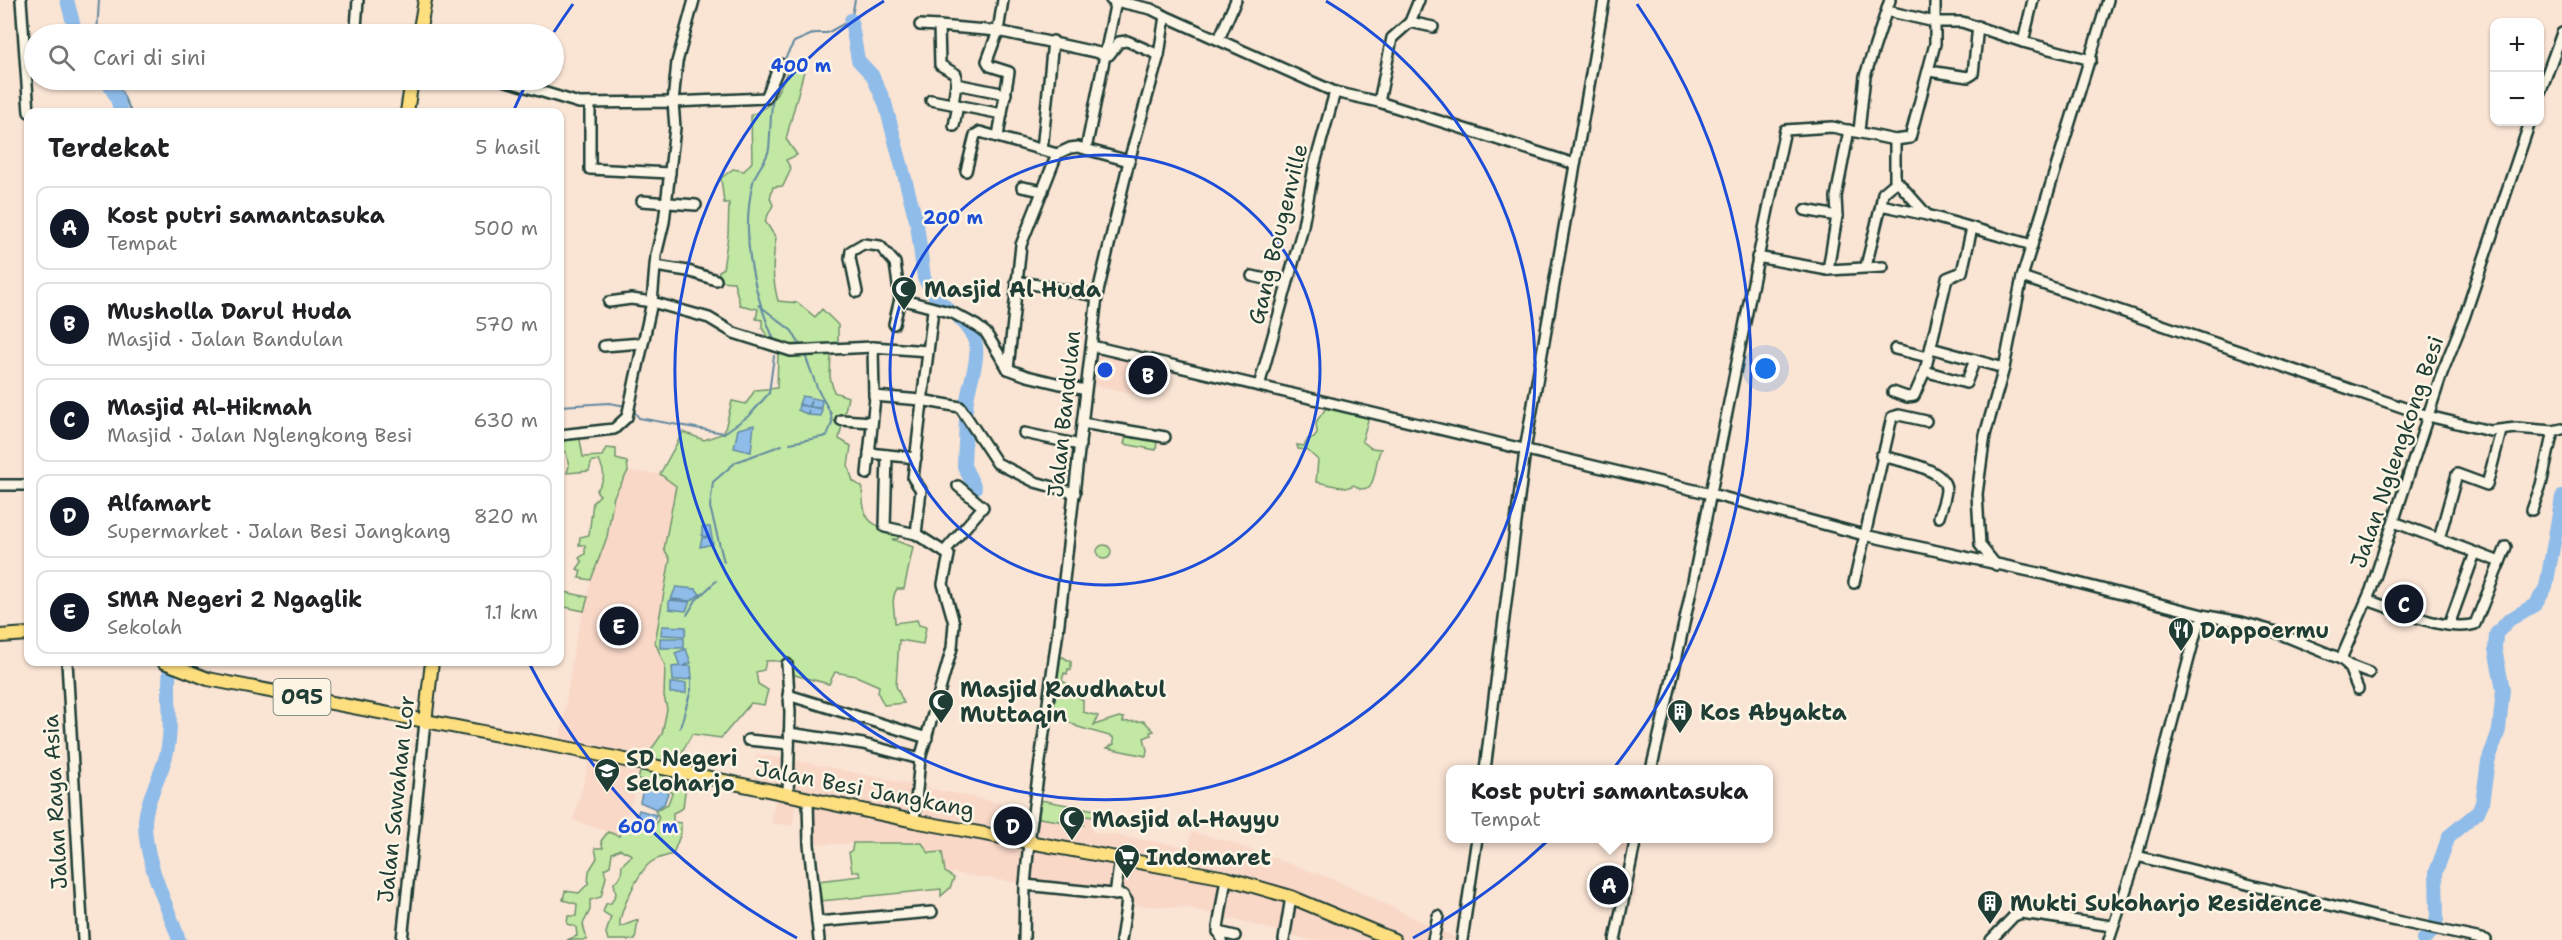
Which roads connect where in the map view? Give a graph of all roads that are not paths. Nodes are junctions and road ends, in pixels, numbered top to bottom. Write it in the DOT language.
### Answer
graph roads {
  1 [pos="21,0"];
  2 [pos="358,0"];
  3 [pos="425,0"];
  4 [pos="694,0"];
  5 [pos="1003,0"];
  6 [pos="1236,0"];
  7 [pos="1419,0"];
  8 [pos="1604,0"];
  9 [pos="1890,0"];
  10 [pos="1935,0"];
  11 [pos="2033,0"];
  12 [pos="2108,0"];
  13 [pos="1114,1"];
  14 [pos="1887,11"];
  15 [pos="1165,16"];
  16 [pos="1410,22"];
  17 [pos="1935,22"];
  18 [pos="356,24"];
  19 [pos="421,24"];
  20 [pos="920,25"];
  21 [pos="1978,26"];
  22 [pos="939,27"];
  23 [pos="1433,27"];
  24 [pos="998,31"];
  25 [pos="2562,33"];
  26 [pos="1219,39"];
  27 [pos="24,42"];
  28 [pos="1053,42"];
  29 [pos="2023,42"];
  30 [pos="1107,55"];
  31 [pos="1159,55"];
  32 [pos="2091,60"];
  33 [pos="780,64"];
  34 [pos="1929,71"];
  35 [pos="2544,82"];
  36 [pos="956,84"];
  37 [pos="27,90"];
  38 [pos="410,90"];
  39 [pos="535,90"];
  40 [pos="1335,92"];
  41 [pos="1006,94"];
  42 [pos="931,100"];
  43 [pos="673,102"];
  44 [pos="1379,102"];
  45 [pos="590,104"];
  46 [pos="955,105"];
  47 [pos="29,108"];
  48 [pos="408,108"];
  49 [pos="1002,114"];
  50 [pos="954,126"];
  51 [pos="2529,126"];
  52 [pos="1854,130"];
  53 [pos="998,136"];
  54 [pos="1895,140"];
  55 [pos="1086,149"];
  56 [pos="1042,150"];
  57 [pos="1058,154"];
  58 [pos="1129,161"];
  59 [pos="1575,164"];
  60 [pos="966,171"];
  61 [pos="670,173"];
  62 [pos="1896,182"];
  63 [pos="1022,187"];
  64 [pos="1043,191"];
  65 [pos="642,201"];
  66 [pos="666,203"];
  67 [pos="696,205"];
  68 [pos="1881,205"];
  69 [pos="1805,210"];
  70 [pos="1927,215"];
  71 [pos="1837,216"];
  72 [pos="1972,228"];
  73 [pos="2032,245"];
  74 [pos="1758,257"];
  75 [pos="655,266"];
  76 [pos="1866,266"];
  77 [pos="1883,267"];
  78 [pos="1828,270"];
  79 [pos="1252,276"];
  80 [pos="2022,277"];
  81 [pos="716,280"];
  82 [pos="1016,281"];
  83 [pos="1287,284"];
  84 [pos="857,292"];
  85 [pos="1098,296"];
  86 [pos="900,299"];
  87 [pos="609,302"];
  88 [pos="652,302"];
  89 [pos="933,310"];
  90 [pos="894,324"];
  91 [pos="642,343"];
  92 [pos="604,346"];
  93 [pos="1092,346"];
  94 [pos="873,347"];
  95 [pos="1895,349"];
  96 [pos="928,351"];
  97 [pos="1930,352"];
  98 [pos="1976,360"];
  99 [pos="2004,368"];
  100 [pos="1008,369"];
  101 [pos="1925,371"];
  102 [pos="1259,386"];
  103 [pos="1085,390"];
  104 [pos="1893,392"];
  105 [pos="874,396"];
  106 [pos="921,400"];
  107 [pos="2428,416"];
  108 [pos="841,420"];
  109 [pos="1926,421"];
  110 [pos="872,422"];
  111 [pos="1082,423"];
  112 [pos="2558,430"];
  113 [pos="2501,431"];
  114 [pos="1024,433"];
  115 [pos="564,435"];
  116 [pos="1164,437"];
  117 [pos="1080,445"];
  118 [pos="1525,450"];
  119 [pos="868,453"];
  120 [pos="887,455"];
  121 [pos="1881,456"];
  122 [pos="916,458"];
  123 [pos="867,474"];
  124 [pos="0,485"];
  125 [pos="24,485"];
  126 [pos="958,486"];
  127 [pos="1075,493"];
  128 [pos="1711,495"];
  129 [pos="2532,510"];
  130 [pos="1939,517"];
  131 [pos="2394,522"];
  132 [pos="916,534"];
  133 [pos="1864,535"];
  134 [pos="2439,540"];
  135 [pos="1980,545"];
  136 [pos="2506,547"];
  137 [pos="947,553"];
  138 [pos="2475,553"];
  139 [pos="1971,559"];
  140 [pos="2500,562"];
  141 [pos="1996,565"];
  142 [pos="1854,583"];
  143 [pos="2367,600"];
  144 [pos="2192,612"];
  145 [pos="2207,616"];
  146 [pos="2198,624"];
  147 [pos="2450,625"];
  148 [pos="24,634"];
  149 [pos="0,636"];
  150 [pos="2345,662"];
  151 [pos="787,664"];
  152 [pos="67,666"];
  153 [pos="173,666"];
  154 [pos="432,666"];
  155 [pos="2369,673"];
  156 [pos="2358,689"];
  157 [pos="788,695"];
  158 [pos="425,722"];
  159 [pos="789,732"];
  160 [pos="927,738"];
  161 [pos="748,740"];
  162 [pos="789,744"];
  163 [pos="920,759"];
  164 [pos="1486,765"];
  165 [pos="1652,765"];
  166 [pos="788,796"];
  167 [pos="808,800"];
  168 [pos="914,821"];
  169 [pos="1029,842"];
  170 [pos="1476,843"];
  171 [pos="1634,843"];
  172 [pos="2138,856"];
  173 [pos="1120,858"];
  174 [pos="1227,878"];
  175 [pos="1025,885"];
  176 [pos="1115,894"];
  177 [pos="1291,897"];
  178 [pos="932,912"];
  179 [pos="1438,916"];
  180 [pos="817,922"];
  181 [pos="2112,926"];
  182 [pos="1220,936"];
  183 [pos="1235,936"];
  184 [pos="83,940"];
  185 [pos="402,940"];
  186 [pos="819,940"];
  187 [pos="1024,940"];
  188 [pos="1121,940"];
  189 [pos="1284,940"];
  190 [pos="1394,940"];
  191 [pos="1433,940"];
  192 [pos="1462,940"];
  193 [pos="1615,940"];
  194 [pos="1991,940"];
  195 [pos="2109,940"];
  196 [pos="2486,940"];
  1 -- 27 [label="street"];
  2 -- 18 [label="street"];
  3 -- 19 [label="main road"];
  4 -- 43 [label="street"];
  5 -- 24 [label="street"];
  6 -- 26 [label="street"];
  7 -- 16 [label="street"];
  8 -- 59 [label="street"];
  9 -- 14 [label="street"];
  10 -- 17 [label="street"];
  11 -- 29 [label="street"];
  12 -- 32 [label="street"];
  13 -- 15 [label="street"];
  13 -- 30 [label="street"];
  14 -- 17 [label="street"];
  14 -- 52 [label="street"];
  15 -- 26 [label="street"];
  15 -- 31 [label="street, Jalan Bandulan"];
  16 -- 23 [label="street"];
  16 -- 44 [label="street"];
  17 -- 21 [label="street"];
  17 -- 34 [label="street"];
  20 -- 22 [label="street"];
  21 -- 29 [label="street"];
  21 -- 34 [label="street"];
  22 -- 24 [label="street"];
  22 -- 36 [label="street"];
  24 -- 28 [label="street"];
  24 -- 41 [label="street"];
  25 -- 35 [label="street"];
  26 -- 40 [label="street"];
  28 -- 30 [label="street"];
  28 -- 56 [label="street"];
  29 -- 32 [label="street"];
  30 -- 31 [label="street"];
  30 -- 55 [label="street"];
  31 -- 58 [label="street, Jalan Bandulan"];
  32 -- 73 [label="street"];
  33 -- 43 [label="street"];
  34 -- 54 [label="street"];
  36 -- 41 [label="street"];
  36 -- 46 [label="street"];
  37 -- 47 [label="street"];
  38 -- 48 [label="main road"];
  39 -- 45 [label="street"];
  40 -- 44 [label="street"];
  40 -- 83 [label="street, Gang Bougenville"];
  41 -- 49 [label="street"];
  42 -- 46 [label="street"];
  43 -- 45 [label="street"];
  43 -- 61 [label="street"];
  44 -- 59 [label="street"];
  45 -- 61 [label="street"];
  46 -- 49 [label="street"];
  46 -- 50 [label="street"];
  49 -- 53 [label="street"];
  51 -- 107 [label="street, Jalan Nglengkong Besi"];
  52 -- 54 [label="street"];
  52 -- 71 [label="street"];
  52 -- 74 [label="street"];
  53 -- 56 [label="street"];
  53 -- 60 [label="street"];
  54 -- 62 [label="street"];
  55 -- 57 [label="street"];
  55 -- 58 [label="street"];
  56 -- 57 [label="street"];
  57 -- 64 [label="street"];
  58 -- 85 [label="street, Jalan Bandulan"];
  59 -- 118 [label="street"];
  61 -- 66 [label="street"];
  62 -- 68 [label="street"];
  62 -- 70 [label="street"];
  63 -- 64 [label="street"];
  64 -- 82 [label="street"];
  65 -- 66 [label="street"];
  66 -- 67 [label="street"];
  66 -- 75 [label="street"];
  68 -- 70 [label="street"];
  68 -- 76 [label="street"];
  69 -- 71 [label="street"];
  70 -- 72 [label="street"];
  71 -- 78 [label="street"];
  72 -- 73 [label="street"];
  72 -- 97 [label="street"];
  73 -- 80 [label="street"];
  74 -- 78 [label="street"];
  74 -- 128 [label="street"];
  75 -- 81 [label="street"];
  75 -- 88 [label="street"];
  76 -- 77 [label="street"];
  76 -- 78 [label="street"];
  79 -- 83 [label="street"];
  80 -- 99 [label="street"];
  80 -- 107 [label="street"];
  82 -- 85 [label="street"];
  82 -- 100 [label="street"];
  83 -- 102 [label="street, Gang Bougenville"];
  84 -- 86 [label="street"];
  85 -- 93 [label="street, Jalan Bandulan"];
  86 -- 89 [label="street"];
  86 -- 90 [label="street"];
  87 -- 88 [label="street"];
  88 -- 91 [label="street"];
  88 -- 94 [label="street"];
  89 -- 96 [label="street"];
  89 -- 100 [label="street"];
  91 -- 92 [label="street"];
  91 -- 115 [label="street"];
  93 -- 102 [label="street"];
  93 -- 103 [label="street, Jalan Bandulan"];
  94 -- 96 [label="street"];
  94 -- 105 [label="street"];
  95 -- 97 [label="street"];
  96 -- 106 [label="street"];
  97 -- 98 [label="street"];
  97 -- 101 [label="street"];
  98 -- 99 [label="street"];
  98 -- 101 [label="street"];
  99 -- 135 [label="street"];
  100 -- 103 [label="street"];
  101 -- 104 [label="street"];
  102 -- 118 [label="street"];
  103 -- 111 [label="street, Jalan Bandulan"];
  105 -- 106 [label="street"];
  105 -- 110 [label="street"];
  106 -- 122 [label="street"];
  106 -- 127 [label="street"];
  107 -- 113 [label="street"];
  107 -- 131 [label="street, Jalan Nglengkong Besi"];
  108 -- 110 [label="street"];
  109 -- 121 [label="street"];
  110 -- 119 [label="street"];
  111 -- 116 [label="street"];
  111 -- 117 [label="street, Jalan Bandulan"];
  112 -- 113 [label="street"];
  112 -- 129 [label="street"];
  113 -- 134 [label="street"];
  114 -- 117 [label="street"];
  117 -- 127 [label="street, Jalan Bandulan"];
  118 -- 128 [label="street"];
  118 -- 164 [label="street"];
  119 -- 120 [label="street"];
  119 -- 123 [label="street"];
  120 -- 122 [label="street"];
  120 -- 132 [label="street"];
  121 -- 130 [label="street"];
  121 -- 133 [label="street"];
  122 -- 132 [label="street"];
  124 -- 125 [label="street"];
  126 -- 137 [label="street"];
  127 -- 169 [label="street, Jalan Bandulan"];
  128 -- 133 [label="street"];
  128 -- 165 [label="street"];
  131 -- 134 [label="street"];
  131 -- 143 [label="street, Jalan Nglengkong Besi"];
  132 -- 137 [label="street"];
  133 -- 139 [label="street"];
  133 -- 142 [label="street"];
  134 -- 138 [label="street"];
  135 -- 139 [label="street"];
  135 -- 141 [label="street"];
  136 -- 140 [label="street"];
  137 -- 160 [label="street"];
  138 -- 140 [label="street"];
  138 -- 147 [label="street"];
  139 -- 141 [label="street"];
  140 -- 147 [label="street"];
  141 -- 144 [label="street"];
  143 -- 147 [label="street"];
  143 -- 150 [label="street, Jalan Nglengkong Besi"];
  144 -- 145 [label="street"];
  144 -- 146 [label="street"];
  145 -- 146 [label="street"];
  145 -- 150 [label="street"];
  146 -- 172 [label="street"];
  148 -- 149 [label="main road"];
  150 -- 155 [label="street"];
  150 -- 156 [label="street"];
  151 -- 157 [label="street"];
  152 -- 184 [label="street, Jalan Raya Asia"];
  153 -- 158 [label="main road, Jalan Besi Jangkang / 095"];
  154 -- 158 [label="main road, Jalan Sawahan Lor"];
  157 -- 159 [label="street"];
  157 -- 160 [label="street"];
  158 -- 166 [label="main road, Jalan Besi Jangkang / 095"];
  158 -- 185 [label="street, Jalan Sawahan Lor"];
  159 -- 162 [label="street"];
  159 -- 163 [label="street"];
  160 -- 163 [label="street"];
  161 -- 162 [label="street"];
  162 -- 166 [label="street"];
  163 -- 168 [label="street"];
  166 -- 167 [label="main road, Jalan Besi Jangkang / 095"];
  167 -- 168 [label="main road, Jalan Besi Jangkang / 095"];
  167 -- 180 [label="street"];
  168 -- 169 [label="main road, Jalan Besi Jangkang / 095"];
  169 -- 173 [label="main road, Jalan Besi Jangkang / 095"];
  169 -- 175 [label="street, Jalan Bandulan"];
  170 -- 192 [label="street"];
  171 -- 193 [label="street"];
  172 -- 181 [label="street"];
  172 -- 196 [label="street"];
  173 -- 174 [label="main road, Jalan Besi Jangkang / 095"];
  173 -- 176 [label="street"];
  174 -- 177 [label="main road, Jalan Besi Jangkang / 095"];
  174 -- 182 [label="street"];
  175 -- 176 [label="street"];
  175 -- 187 [label="street, Jalan Bandulan"];
  176 -- 188 [label="street"];
  177 -- 189 [label="street"];
  177 -- 190 [label="main road, Jalan Besi Jangkang / 095"];
  178 -- 180 [label="street"];
  179 -- 191 [label="street"];
  180 -- 186 [label="street"];
  181 -- 194 [label="street"];
  181 -- 195 [label="street"];
  182 -- 183 [label="street"];
}
